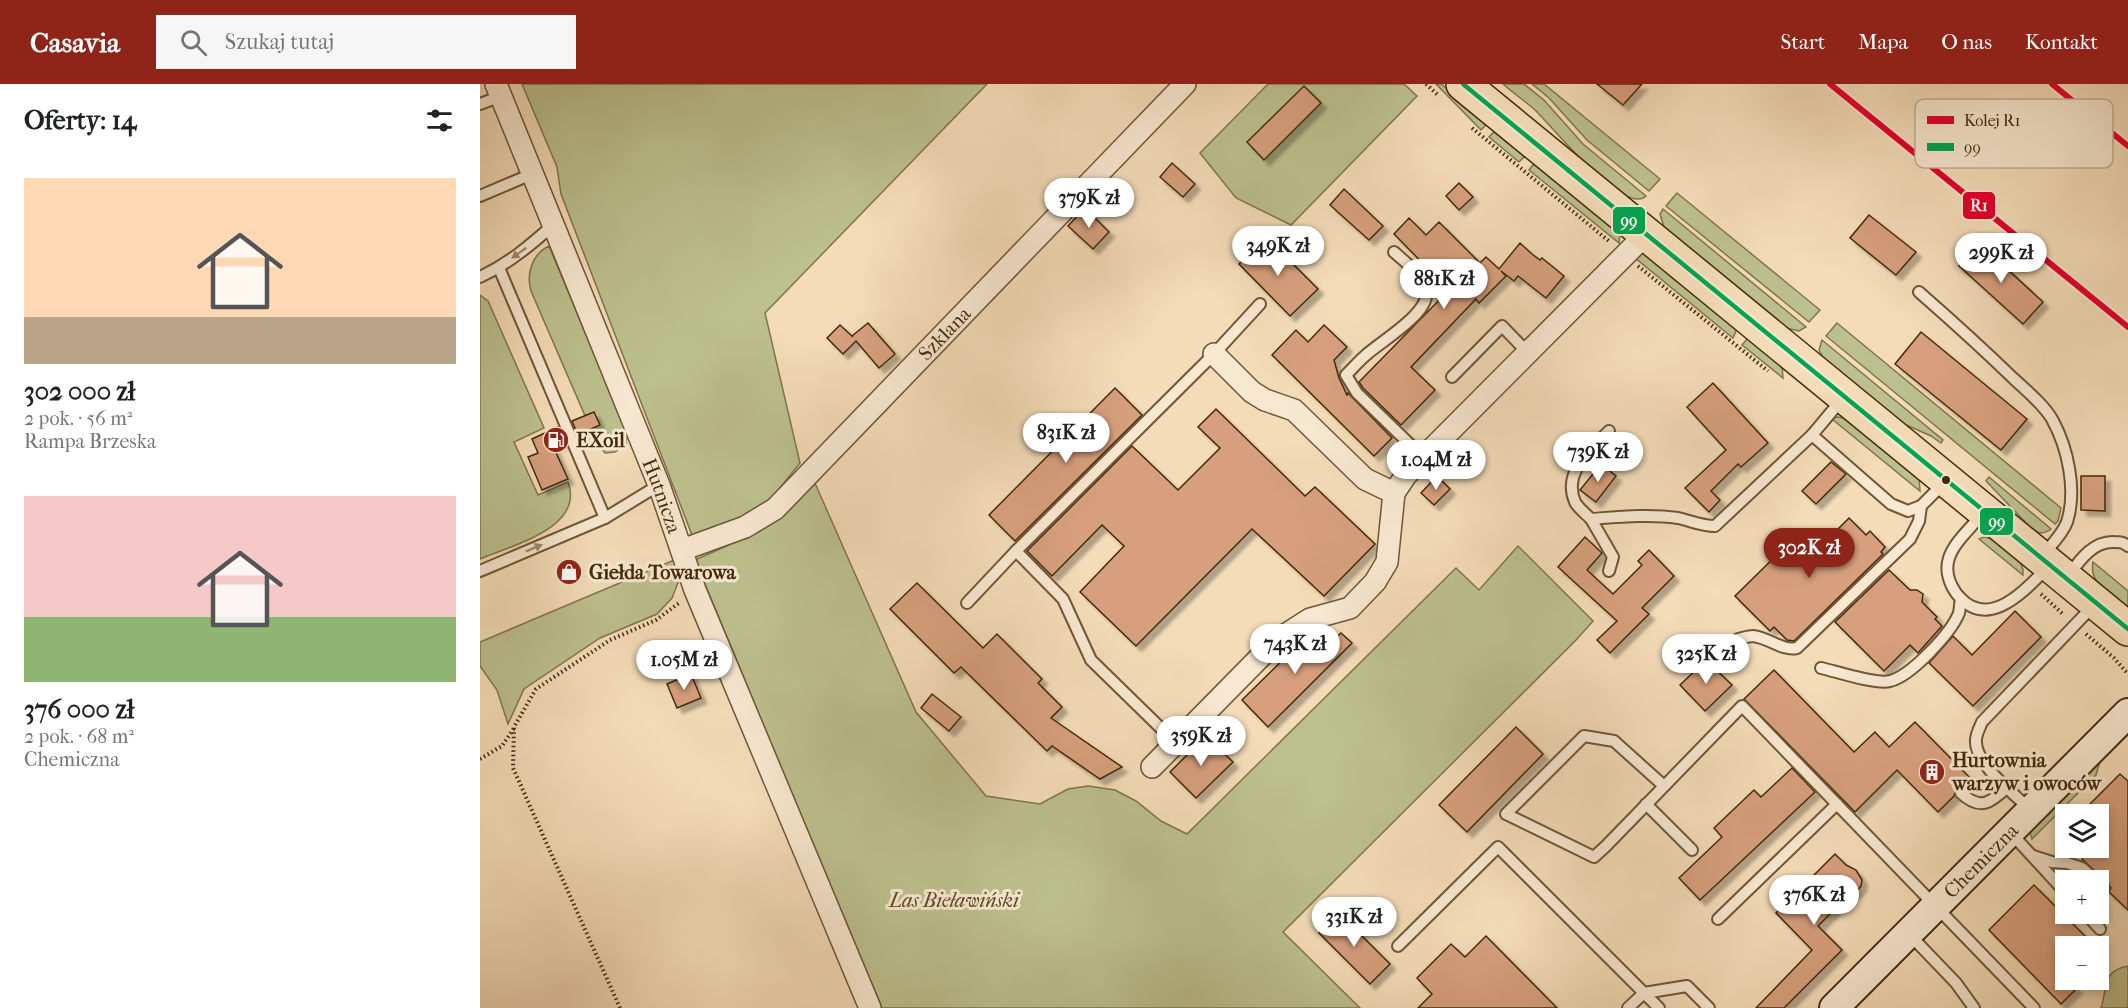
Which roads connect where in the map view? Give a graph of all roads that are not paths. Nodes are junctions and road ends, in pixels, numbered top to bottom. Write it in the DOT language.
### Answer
graph roads {
  1 [pos="1185,84"];
  2 [pos="499,90"];
  3 [pos="1453,92"];
  4 [pos="480,104"];
  5 [pos="534,173"];
  6 [pos="480,196"];
  7 [pos="554,224"];
  8 [pos="1635,244"];
  9 [pos="1394,252"];
  10 [pos="499,268"];
  11 [pos="480,277"];
  12 [pos="1919,292"];
  13 [pos="1260,304"];
  14 [pos="1527,352"];
  15 [pos="1214,354"];
  16 [pos="1452,376"];
  17 [pos="1844,397"];
  18 [pos="1609,431"];
  19 [pos="1812,435"];
  20 [pos="1423,457"];
  21 [pos="1946,481"];
  22 [pos="660,485"];
  23 [pos="1394,493"];
  24 [pos="1921,507"];
  25 [pos="1984,512"];
  26 [pos="604,518"];
  27 [pos="1591,519"];
  28 [pos="2128,546"];
  29 [pos="682,550"];
  30 [pos="1016,551"];
  31 [pos="480,571"];
  32 [pos="1609,571"];
  33 [pos="2046,571"];
  34 [pos="1961,599"];
  35 [pos="967,603"];
  36 [pos="2086,614"];
  37 [pos="2128,629"];
  38 [pos="1738,639"];
  39 [pos="1821,668"];
  40 [pos="2128,713"];
  41 [pos="1176,743"];
  42 [pos="1152,766"];
  43 [pos="1664,786"];
  44 [pos="2007,787"];
  45 [pos="1961,793"];
  46 [pos="1646,804"];
  47 [pos="1837,804"];
  48 [pos="2031,810"];
  49 [pos="2010,831"];
  50 [pos="1692,850"];
  51 [pos="2033,856"];
  52 [pos="2084,870"];
  53 [pos="2055,881"];
  54 [pos="1935,907"];
  55 [pos="1718,919"];
  56 [pos="2096,924"];
  57 [pos="2100,928"];
  58 [pos="1909,934"];
  59 [pos="1398,946"];
  60 [pos="1644,993"];
  61 [pos="870,1008"];
  62 [pos="1628,1008"];
  63 [pos="1659,1008"];
  64 [pos="1708,1008"];
  65 [pos="1834,1008"];
  66 [pos="1974,1008"];
  67 [pos="2034,1008"];
  1 -- 29 [label="street, Szklana"];
  2 -- 4 [label="lane"];
  2 -- 5 [label="street, Hutnicza"];
  3 -- 8 [label="highway"];
  5 -- 6 [label="lane"];
  5 -- 7 [label="street, Hutnicza"];
  7 -- 10 [label="lane, one-way"];
  7 -- 22 [label="street, Hutnicza"];
  8 -- 14 [label="street"];
  8 -- 17 [label="highway"];
  9 -- 20 [label="lane"];
  10 -- 11 [label="lane"];
  10 -- 26 [label="lane"];
  12 -- 33 [label="lane"];
  13 -- 15 [label="lane"];
  14 -- 16 [label="lane"];
  14 -- 20 [label="street"];
  15 -- 23 [label="street"];
  15 -- 30 [label="lane"];
  17 -- 19 [label="lane"];
  17 -- 21 [label="highway"];
  18 -- 27 [label="lane"];
  19 -- 24 [label="lane"];
  19 -- 27 [label="lane"];
  20 -- 23 [label="street"];
  21 -- 24 [label="lane"];
  21 -- 25 [label="highway"];
  22 -- 26 [label="lane"];
  22 -- 29 [label="street, Hutnicza"];
  23 -- 41 [label="street"];
  24 -- 38 [label="lane"];
  25 -- 33 [label="highway"];
  25 -- 34 [label="lane"];
  31 -- 26 [label="lane, one-way"];
  27 -- 32 [label="lane"];
  28 -- 33 [label="lane"];
  29 -- 61 [label="street, Hutnicza"];
  30 -- 35 [label="lane"];
  30 -- 41 [label="lane"];
  33 -- 34 [label="lane"];
  33 -- 36 [label="highway"];
  34 -- 39 [label="lane"];
  36 -- 37 [label="highway"];
  36 -- 44 [label="lane"];
  40 -- 48 [label="street, Chemiczna"];
  41 -- 42 [label="street"];
  43 -- 46 [label="lane"];
  43 -- 46 [label="lane"];
  43 -- 47 [label="lane"];
  44 -- 45 [label="lane"];
  44 -- 48 [label="lane"];
  46 -- 50 [label="lane"];
  47 -- 54 [label="lane"];
  47 -- 55 [label="lane"];
  48 -- 49 [label="street, Chemiczna"];
  49 -- 51 [label="lane"];
  49 -- 54 [label="street, Chemiczna"];
  51 -- 52 [label="lane"];
  51 -- 53 [label="lane"];
  54 -- 58 [label="street, Chemiczna"];
  54 -- 67 [label="lane"];
  56 -- 57 [label="lane"];
  58 -- 65 [label="street, Chemiczna"];
  58 -- 66 [label="lane"];
  59 -- 60 [label="lane"];
  60 -- 62 [label="lane"];
  60 -- 63 [label="lane"];
  60 -- 64 [label="lane"];
}
